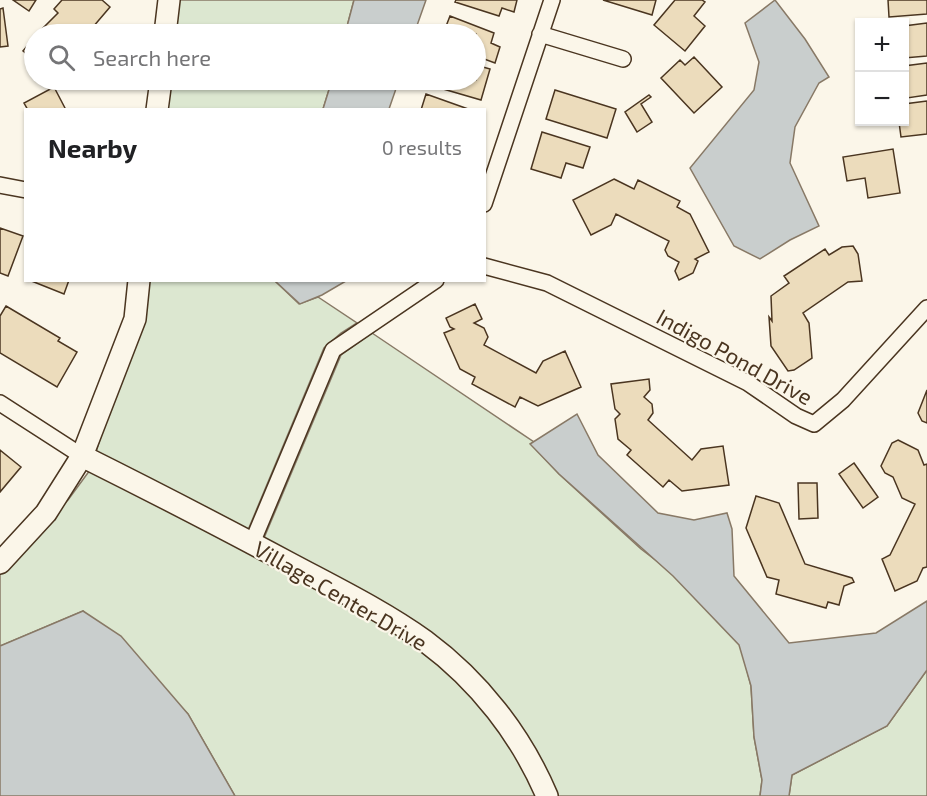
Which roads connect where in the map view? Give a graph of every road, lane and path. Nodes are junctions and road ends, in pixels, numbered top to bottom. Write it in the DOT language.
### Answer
graph roads {
  1 [pos="169,0"];
  2 [pos="552,0"];
  3 [pos="166,24"];
  4 [pos="540,34"];
  5 [pos="622,59"];
  6 [pos="159,90"];
  7 [pos="157,108"];
  8 [pos="0,185"];
  9 [pos="24,190"];
  10 [pos="486,198"];
  11 [pos="486,267"];
  12 [pos="139,282"];
  13 [pos="433,282"];
  14 [pos="927,308"];
  15 [pos="0,403"];
  16 [pos="82,456"];
  17 [pos="252,543"];
  18 [pos="0,562"];
  19 [pos="547,796"];
  1 -- 3 [label="street"];
  2 -- 4 [label="street"];
  4 -- 5 [label="street"];
  4 -- 10 [label="street"];
  6 -- 7 [label="street"];
  8 -- 9 [label="street"];
  11 -- 14 [label="street, Indigo Pond Drive"];
  12 -- 16 [label="street"];
  13 -- 17 [label="street"];
  15 -- 16 [label="street"];
  16 -- 17 [label="street, Village Center Drive"];
  16 -- 18 [label="street"];
  17 -- 19 [label="street, Village Center Drive"];
}
